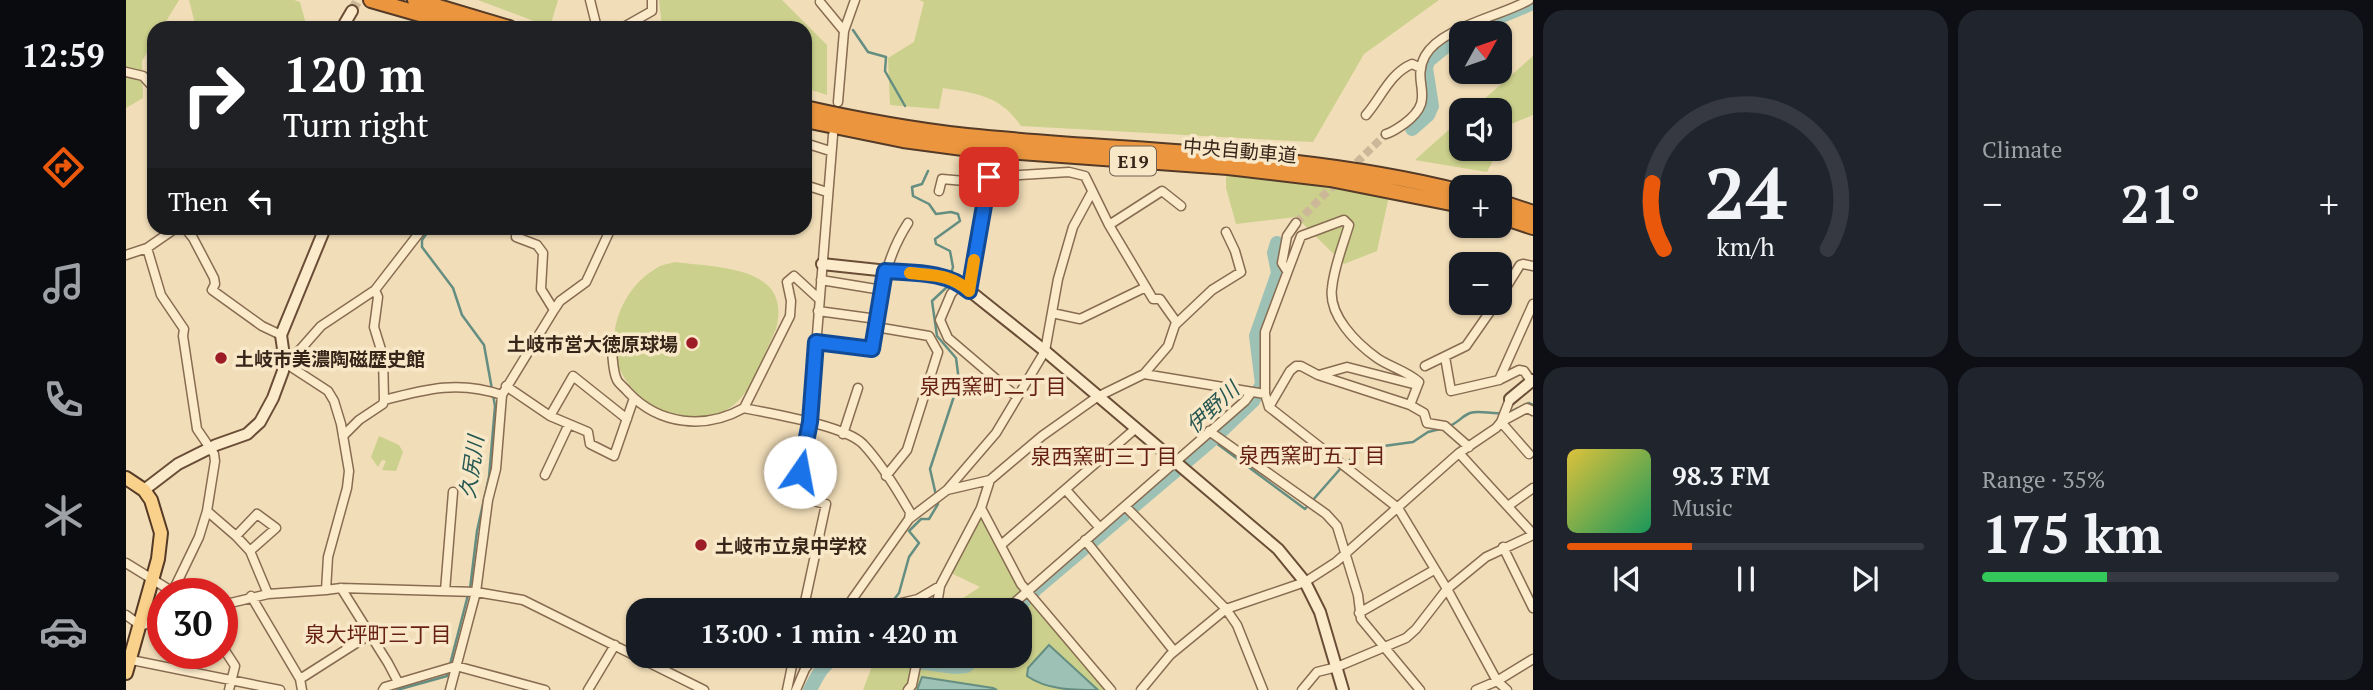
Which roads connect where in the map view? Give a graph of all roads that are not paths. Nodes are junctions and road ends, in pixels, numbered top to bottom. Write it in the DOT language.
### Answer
graph roads {
  1 [pos="371,0"];
  2 [pos="415,0"];
  3 [pos="590,0"];
  4 [pos="652,0"];
  5 [pos="855,0"];
  6 [pos="1529,0"];
  7 [pos="820,2"];
  8 [pos="352,11"];
  9 [pos="346,21"];
  10 [pos="445,21"];
  11 [pos="486,21"];
  12 [pos="595,21"];
  13 [pos="634,21"];
  14 [pos="844,31"];
  15 [pos="1420,68"];
  16 [pos="126,72"];
  17 [pos="147,80"];
  18 [pos="838,102"];
  19 [pos="812,110"];
  20 [pos="1366,115"];
  21 [pos="812,121"];
  22 [pos="1386,134"];
  23 [pos="833,135"];
  24 [pos="812,145"];
  25 [pos="830,150"];
  26 [pos="990,177"];
  27 [pos="812,187"];
  28 [pos="1449,189"];
  29 [pos="828,191"];
  30 [pos="939,191"];
  31 [pos="1092,192"];
  32 [pos="1449,203"];
  33 [pos="1181,206"];
  34 [pos="1512,206"];
  35 [pos="1533,213"];
  36 [pos="1512,220"];
  37 [pos="908,223"];
  38 [pos="1296,223"];
  39 [pos="1109,225"];
  40 [pos="1533,227"];
  41 [pos="1226,232"];
  42 [pos="166,235"];
  43 [pos="191,235"];
  44 [pos="322,235"];
  45 [pos="417,235"];
  46 [pos="516,235"];
  47 [pos="608,235"];
  48 [pos="147,248"];
  49 [pos="126,255"];
  50 [pos="822,264"];
  51 [pos="1533,266"];
  52 [pos="885,271"];
  53 [pos="1287,271"];
  54 [pos="1512,278"];
  55 [pos="821,280"];
  56 [pos="958,282"];
  57 [pos="1146,287"];
  58 [pos="375,290"];
  59 [pos="882,290"];
  60 [pos="969,291"];
  61 [pos="819,299"];
  62 [pos="1533,304"];
  63 [pos="554,310"];
  64 [pos="818,311"];
  65 [pos="1052,313"];
  66 [pos="1488,315"];
  67 [pos="876,323"];
  68 [pos="1177,323"];
  69 [pos="281,335"];
  70 [pos="816,342"];
  71 [pos="1045,351"];
  72 [pos="612,352"];
  73 [pos="1445,357"];
  74 [pos="285,363"];
  75 [pos="1425,366"];
  76 [pos="1144,374"];
  77 [pos="1318,375"];
  78 [pos="1499,380"];
  79 [pos="1532,380"];
  80 [pos="1418,385"];
  81 [pos="858,388"];
  82 [pos="498,391"];
  83 [pos="1251,393"];
  84 [pos="1265,394"];
  85 [pos="1017,397"];
  86 [pos="1097,397"];
  87 [pos="634,398"];
  88 [pos="384,400"];
  89 [pos="1410,405"];
  90 [pos="1269,407"];
  91 [pos="744,408"];
  92 [pos="1533,411"];
  93 [pos="1505,412"];
  94 [pos="550,416"];
  95 [pos="627,419"];
  96 [pos="810,422"];
  97 [pos="569,424"];
  98 [pos="1135,429"];
  99 [pos="1209,431"];
  100 [pos="843,434"];
  101 [pos="343,436"];
  102 [pos="1469,447"];
  103 [pos="209,449"];
  104 [pos="1459,453"];
  105 [pos="1529,454"];
  106 [pos="1175,461"];
  107 [pos="545,475"];
  108 [pos="886,476"];
  109 [pos="126,478"];
  110 [pos="990,480"];
  111 [pos="1533,488"];
  112 [pos="144,490"];
  113 [pos="1066,490"];
  114 [pos="453,492"];
  115 [pos="944,492"];
  116 [pos="1125,506"];
  117 [pos="1508,506"];
  118 [pos="981,508"];
  119 [pos="1398,508"];
  120 [pos="207,511"];
  121 [pos="909,519"];
  122 [pos="1100,528"];
  123 [pos="1533,534"];
  124 [pos="236,536"];
  125 [pos="1085,540"];
  126 [pos="1000,545"];
  127 [pos="1503,547"];
  128 [pos="250,551"];
  129 [pos="1346,554"];
  130 [pos="126,563"];
  131 [pos="1434,570"];
  132 [pos="150,578"];
  133 [pos="153,578"];
  134 [pos="179,578"];
  135 [pos="1305,582"];
  136 [pos="940,586"];
  137 [pos="341,589"];
  138 [pos="1447,589"];
  139 [pos="326,590"];
  140 [pos="1026,590"];
  141 [pos="445,591"];
  142 [pos="476,592"];
  143 [pos="268,594"];
  144 [pos="251,596"];
  145 [pos="806,598"];
  146 [pos="853,598"];
  147 [pos="920,598"];
  148 [pos="938,598"];
  149 [pos="1018,598"];
  150 [pos="238,600"];
  151 [pos="147,601"];
  152 [pos="1533,608"];
  153 [pos="1226,609"];
  154 [pos="1359,612"];
  155 [pos="126,615"];
  156 [pos="147,624"];
  157 [pos="140,625"];
  158 [pos="369,635"];
  159 [pos="615,645"];
  160 [pos="1384,648"];
  161 [pos="1174,651"];
  162 [pos="128,659"];
  163 [pos="1533,659"];
  164 [pos="456,666"];
  165 [pos="1337,667"];
  166 [pos="792,668"];
  167 [pos="806,668"];
  168 [pos="916,668"];
  169 [pos="234,669"];
  170 [pos="126,673"];
  171 [pos="300,679"];
  172 [pos="232,681"];
  173 [pos="1497,681"];
  174 [pos="398,682"];
  175 [pos="229,690"];
  176 [pos="280,690"];
  177 [pos="302,690"];
  178 [pos="383,690"];
  179 [pos="450,690"];
  180 [pos="545,690"];
  181 [pos="588,690"];
  182 [pos="704,690"];
  183 [pos="787,690"];
  184 [pos="796,690"];
  185 [pos="908,690"];
  186 [pos="1111,690"];
  187 [pos="1141,690"];
  188 [pos="1262,690"];
  189 [pos="1302,690"];
  190 [pos="1343,690"];
  191 [pos="1420,690"];
  192 [pos="1476,690"];
  193 [pos="1507,690"];
  1 -- 10 [label="highway"];
  2 -- 11 [label="highway"];
  3 -- 12 [label="street"];
  4 -- 13 [label="street"];
  5 -- 14 [label="street"];
  6 -- 15 [label="street"];
  7 -- 14 [label="street"];
  8 -- 9 [label="street"];
  14 -- 18 [label="street"];
  15 -- 20 [label="street"];
  15 -- 22 [label="street"];
  16 -- 17 [label="street"];
  19 -- 28 [label="highway, 中央自動車道 / E19"];
  21 -- 32 [label="highway, 中央自動車道 / E19"];
  23 -- 25 [label="street"];
  24 -- 25 [label="street"];
  25 -- 29 [label="street"];
  26 -- 30 [label="street"];
  26 -- 31 [label="street"];
  26 -- 60 [label="street"];
  27 -- 29 [label="street"];
  29 -- 50 [label="street"];
  31 -- 39 [label="street"];
  31 -- 65 [label="street"];
  33 -- 39 [label="street"];
  34 -- 35 [label="highway"];
  36 -- 40 [label="highway"];
  37 -- 52 [label="street"];
  38 -- 53 [label="street"];
  39 -- 57 [label="street"];
  41 -- 68 [label="street"];
  42 -- 48 [label="street"];
  43 -- 69 [label="street"];
  44 -- 69 [label="street"];
  45 -- 58 [label="street"];
  46 -- 63 [label="street"];
  47 -- 63 [label="street"];
  48 -- 49 [label="street"];
  48 -- 103 [label="street"];
  50 -- 52 [label="street"];
  50 -- 55 [label="street"];
  51 -- 54 [label="street"];
  52 -- 56 [label="street"];
  52 -- 59 [label="street"];
  53 -- 80 [label="street"];
  53 -- 84 [label="street"];
  55 -- 59 [label="street"];
  55 -- 61 [label="street"];
  56 -- 60 [label="street"];
  56 -- 85 [label="street"];
  57 -- 65 [label="street"];
  57 -- 68 [label="street"];
  58 -- 74 [label="street"];
  58 -- 88 [label="street"];
  59 -- 67 [label="street"];
  60 -- 71 [label="street"];
  61 -- 64 [label="street"];
  61 -- 91 [label="street"];
  62 -- 78 [label="street"];
  63 -- 82 [label="street"];
  64 -- 67 [label="street"];
  64 -- 70 [label="street"];
  65 -- 71 [label="street"];
  66 -- 73 [label="street"];
  67 -- 70 [label="street"];
  67 -- 108 [label="street"];
  68 -- 76 [label="street"];
  69 -- 74 [label="street"];
  70 -- 96 [label="street"];
  71 -- 85 [label="street"];
  71 -- 86 [label="street"];
  72 -- 87 [label="street"];
  73 -- 75 [label="street"];
  73 -- 78 [label="street"];
  74 -- 101 [label="street"];
  74 -- 103 [label="street"];
  76 -- 83 [label="street"];
  76 -- 86 [label="street"];
  77 -- 80 [label="street"];
  77 -- 89 [label="street"];
  77 -- 90 [label="street"];
  78 -- 79 [label="street"];
  79 -- 93 [label="street"];
  80 -- 89 [label="street"];
  81 -- 100 [label="street"];
  82 -- 88 [label="street"];
  82 -- 94 [label="street"];
  82 -- 142 [label="street"];
  83 -- 84 [label="street"];
  83 -- 99 [label="street"];
  84 -- 90 [label="street"];
  85 -- 115 [label="street"];
  86 -- 98 [label="street"];
  86 -- 110 [label="street"];
  87 -- 91 [label="street"];
  87 -- 95 [label="street"];
  88 -- 101 [label="street"];
  89 -- 102 [label="street"];
  90 -- 119 [label="street"];
  91 -- 96 [label="street"];
  92 -- 93 [label="street"];
  93 -- 102 [label="street"];
  93 -- 105 [label="street"];
  94 -- 95 [label="street"];
  94 -- 97 [label="street"];
  95 -- 97 [label="street"];
  96 -- 100 [label="street"];
  96 -- 145 [label="street"];
  97 -- 107 [label="street"];
  98 -- 106 [label="street"];
  98 -- 113 [label="street"];
  99 -- 106 [label="street"];
  99 -- 129 [label="street"];
  100 -- 108 [label="street"];
  101 -- 139 [label="street"];
  102 -- 104 [label="street"];
  103 -- 112 [label="street"];
  103 -- 120 [label="street"];
  104 -- 117 [label="street"];
  104 -- 119 [label="street"];
  106 -- 116 [label="street"];
  106 -- 135 [label="street"];
  108 -- 121 [label="street"];
  109 -- 112 [label="main road"];
  110 -- 115 [label="street"];
  110 -- 118 [label="street"];
  111 -- 117 [label="street"];
  112 -- 133 [label="main road"];
  113 -- 122 [label="street"];
  113 -- 126 [label="street"];
  114 -- 141 [label="street"];
  115 -- 121 [label="street"];
  116 -- 122 [label="street"];
  116 -- 153 [label="street"];
  117 -- 123 [label="street"];
  118 -- 126 [label="street"];
  118 -- 136 [label="street"];
  119 -- 129 [label="street"];
  119 -- 131 [label="street"];
  120 -- 124 [label="street"];
  120 -- 134 [label="street"];
  121 -- 146 [label="street"];
  122 -- 125 [label="street"];
  123 -- 127 [label="street"];
  124 -- 128 [label="street"];
  124 -- 128 [label="street"];
  125 -- 140 [label="street"];
  125 -- 161 [label="street"];
  126 -- 140 [label="street"];
  127 -- 138 [label="street"];
  127 -- 152 [label="street"];
  128 -- 143 [label="street"];
  129 -- 135 [label="street"];
  129 -- 154 [label="street"];
  130 -- 132 [label="street"];
  131 -- 138 [label="street"];
  131 -- 154 [label="street"];
  135 -- 153 [label="street"];
  135 -- 165 [label="street"];
  136 -- 147 [label="street"];
  136 -- 148 [label="street"];
  137 -- 139 [label="street"];
  137 -- 141 [label="street"];
  137 -- 158 [label="street"];
  138 -- 160 [label="street"];
  138 -- 173 [label="street"];
  139 -- 143 [label="street"];
  140 -- 149 [label="street"];
  140 -- 186 [label="street"];
  141 -- 142 [label="street"];
  142 -- 159 [label="street"];
  142 -- 164 [label="street"];
  143 -- 144 [label="street"];
  144 -- 150 [label="street"];
  144 -- 171 [label="street"];
  151 -- 157 [label="main road"];
  153 -- 161 [label="street"];
  153 -- 188 [label="street"];
  154 -- 160 [label="street"];
  155 -- 157 [label="street"];
  156 -- 157 [label="street"];
  157 -- 162 [label="main road"];
  158 -- 171 [label="street"];
  158 -- 174 [label="street"];
  159 -- 181 [label="street"];
  159 -- 182 [label="street"];
  160 -- 165 [label="street"];
  160 -- 191 [label="street"];
  161 -- 187 [label="street"];
  162 -- 170 [label="main road"];
  162 -- 172 [label="street"];
  163 -- 173 [label="street"];
  164 -- 174 [label="street"];
  164 -- 179 [label="street"];
  164 -- 180 [label="street"];
  165 -- 189 [label="street"];
  165 -- 190 [label="street"];
  166 -- 183 [label="street"];
  167 -- 184 [label="street"];
  168 -- 185 [label="street"];
  169 -- 172 [label="street"];
  171 -- 177 [label="street"];
  172 -- 175 [label="street"];
  172 -- 176 [label="street"];
  173 -- 192 [label="street"];
  173 -- 193 [label="street"];
  174 -- 178 [label="street"];
}
